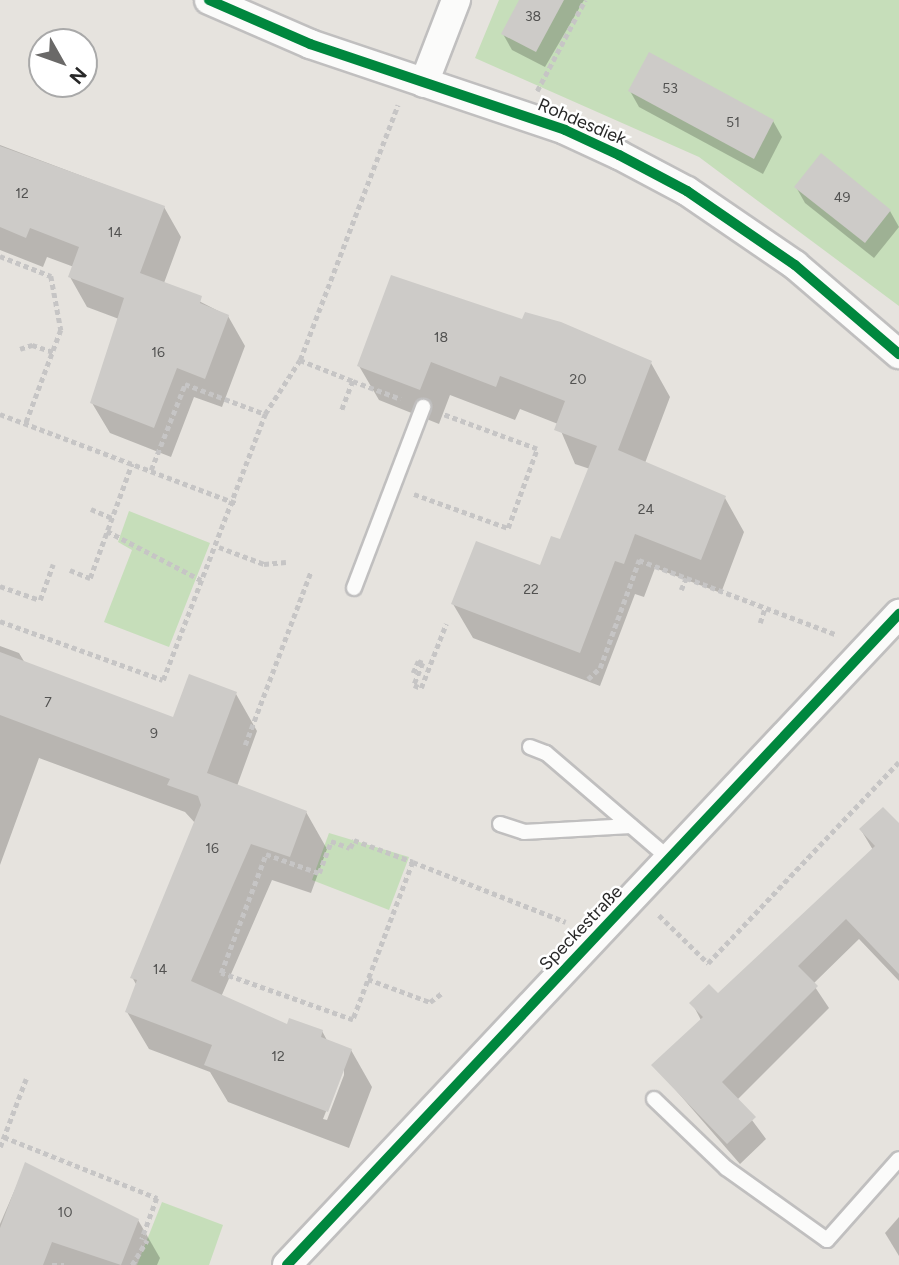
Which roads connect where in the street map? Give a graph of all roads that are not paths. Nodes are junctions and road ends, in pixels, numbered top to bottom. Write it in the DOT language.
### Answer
graph roads {
  1 [pos="209,0"];
  2 [pos="456,0"];
  3 [pos="416,81"];
  4 [pos="899,354"];
  5 [pos="423,407"];
  6 [pos="354,588"];
  7 [pos="899,614"];
  8 [pos="530,747"];
  9 [pos="500,824"];
  10 [pos="631,826"];
  11 [pos="671,860"];
  12 [pos="654,1099"];
  13 [pos="899,1159"];
  14 [pos="287,1265"];
  1 -- 3 [label="street, Rohdesdiek"];
  2 -- 3 [label="street"];
  3 -- 4 [label="street, Rohdesdiek"];
  5 -- 6 [label="lane"];
  7 -- 11 [label="street, Speckestraße"];
  8 -- 10 [label="lane"];
  9 -- 10 [label="lane"];
  10 -- 11 [label="lane"];
  11 -- 14 [label="street, Speckestraße"];
  12 -- 13 [label="lane"];
}
